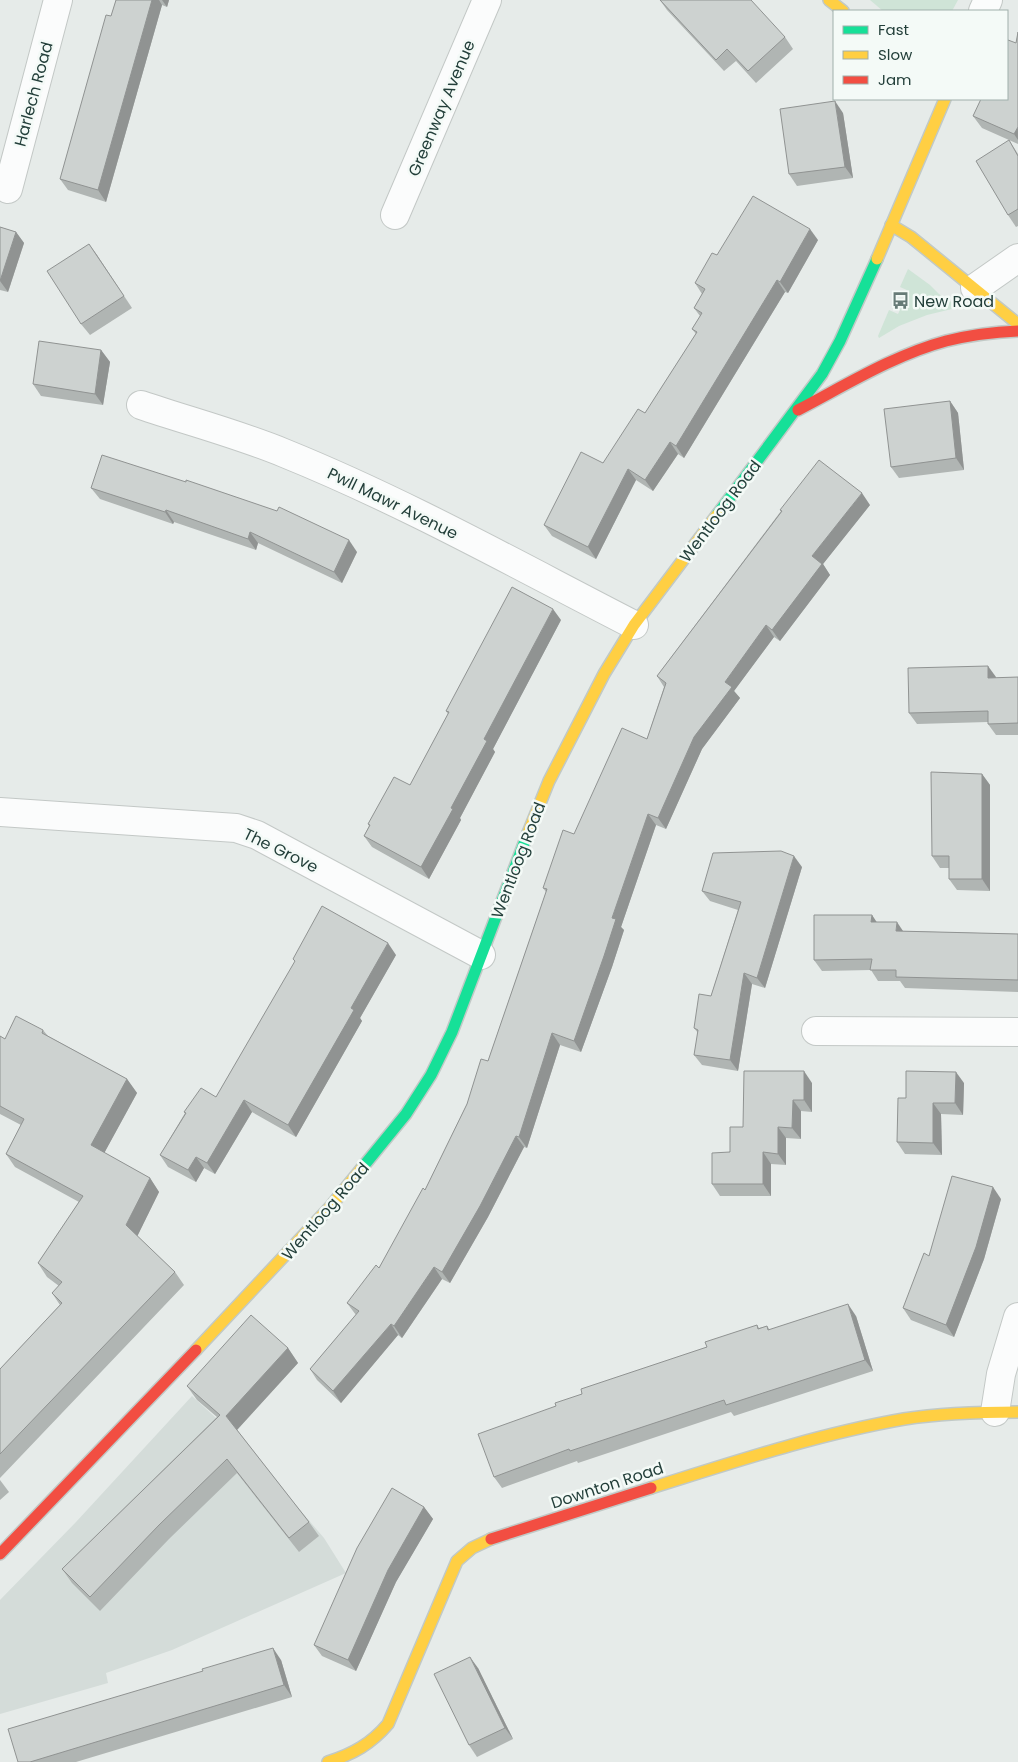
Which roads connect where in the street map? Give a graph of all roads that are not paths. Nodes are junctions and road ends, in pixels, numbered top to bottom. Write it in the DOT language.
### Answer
graph roads {
  1 [pos="58,0"];
  2 [pos="487,0"];
  3 [pos="830,0"];
  4 [pos="842,10"];
  5 [pos="945,100"];
  6 [pos="8,189"];
  7 [pos="395,215"];
  8 [pos="892,225"];
  9 [pos="1018,258"];
  10 [pos="975,288"];
  11 [pos="1018,324"];
  12 [pos="1018,331"];
  13 [pos="140,405"];
  14 [pos="794,413"];
  15 [pos="634,625"];
  16 [pos="0,812"];
  17 [pos="481,955"];
  18 [pos="816,1031"];
  19 [pos="1018,1032"];
  20 [pos="1018,1317"];
  21 [pos="1006,1412"];
  22 [pos="0,1554"];
  23 [pos="328,1762"];
  1 -- 6 [label="street, Harlech Road"];
  2 -- 7 [label="street, Greenway Avenue"];
  3 -- 4 [label="main road"];
  5 -- 8 [label="main road, Wentloog Road"];
  8 -- 10 [label="main road"];
  8 -- 14 [label="main road, Wentloog Road"];
  9 -- 10 [label="street"];
  10 -- 11 [label="main road"];
  12 -- 14 [label="main road"];
  13 -- 15 [label="street, Pwll Mawr Avenue"];
  14 -- 15 [label="main road, Wentloog Road"];
  15 -- 17 [label="main road, Wentloog Road"];
  16 -- 17 [label="street, The Grove"];
  17 -- 22 [label="main road, Wentloog Road"];
  18 -- 19 [label="street"];
  20 -- 21 [label="street"];
  21 -- 23 [label="main road, Downton Road"];
}
